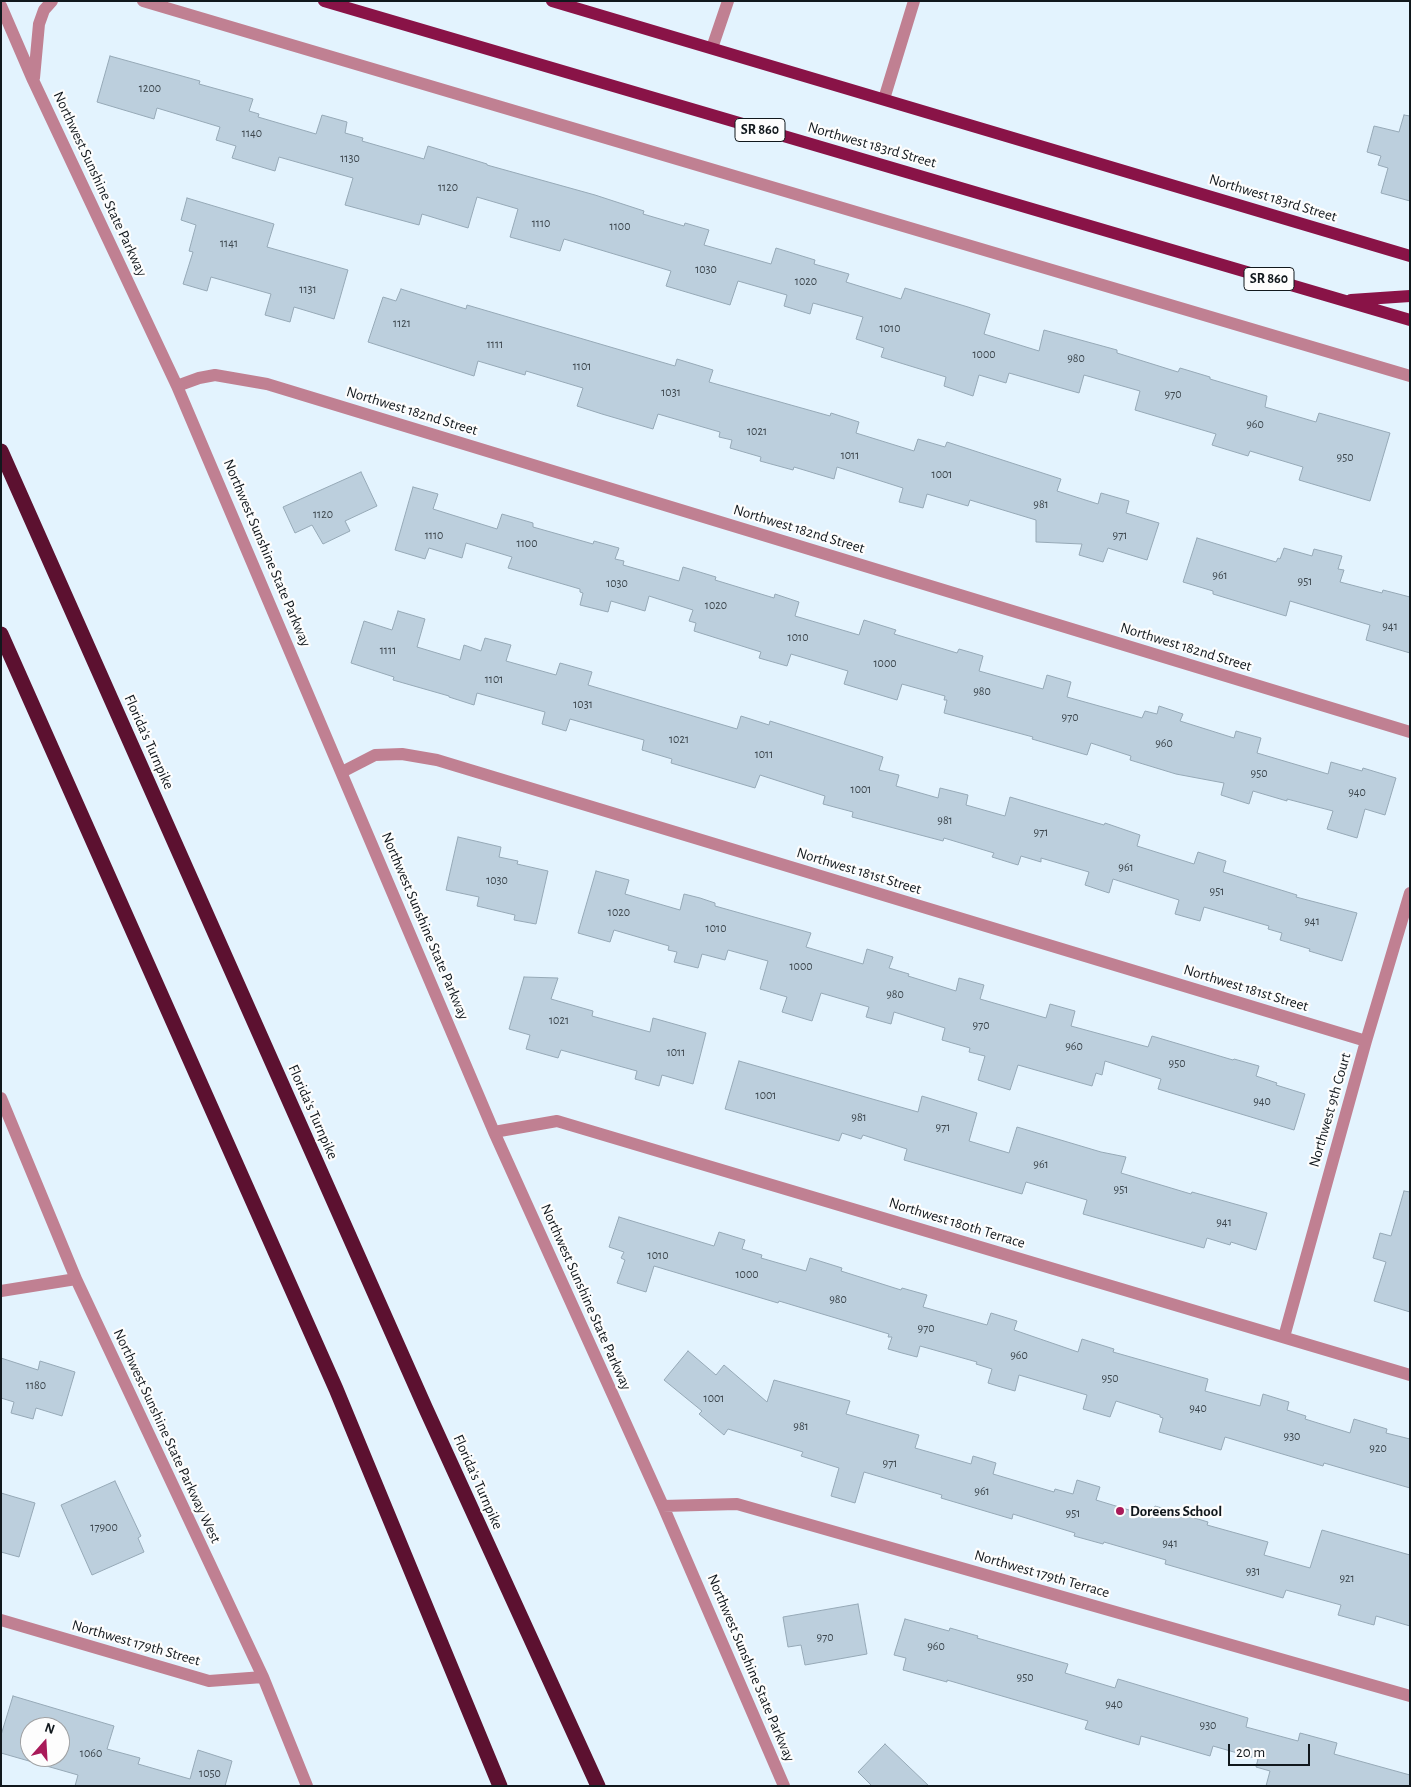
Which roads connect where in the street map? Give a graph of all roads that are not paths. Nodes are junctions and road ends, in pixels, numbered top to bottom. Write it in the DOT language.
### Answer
graph roads {
  1 [pos="52,1"];
  2 [pos="143,1"];
  3 [pos="324,1"];
  4 [pos="552,1"];
  5 [pos="728,1"];
  6 [pos="914,1"];
  7 [pos="1,6"];
  8 [pos="712,48"];
  9 [pos="33,80"];
  10 [pos="884,99"];
  11 [pos="1410,256"];
  12 [pos="1410,296"];
  13 [pos="1341,300"];
  14 [pos="1410,320"];
  15 [pos="1410,376"];
  16 [pos="177,386"];
  17 [pos="1,451"];
  18 [pos="1,634"];
  19 [pos="1410,732"];
  20 [pos="342,772"];
  21 [pos="1410,893"];
  22 [pos="1366,1041"];
  23 [pos="1,1098"];
  24 [pos="494,1132"];
  25 [pos="76,1279"];
  26 [pos="1,1291"];
  27 [pos="1284,1338"];
  28 [pos="1410,1375"];
  29 [pos="663,1506"];
  30 [pos="1,1620"];
  31 [pos="263,1677"];
  32 [pos="1410,1696"];
  33 [pos="307,1786"];
  34 [pos="500,1786"];
  35 [pos="598,1786"];
  36 [pos="784,1786"];
  1 -- 9 [label="street, Northwest Sunshine State Parkway"];
  2 -- 15 [label="street"];
  3 -- 13 [label="main road, Northwest 183rd Street / SR 860"];
  4 -- 8 [label="main road, Northwest 183rd Street"];
  5 -- 8 [label="street"];
  6 -- 10 [label="street"];
  7 -- 9 [label="street, Northwest Sunshine State Parkway"];
  8 -- 10 [label="main road, Northwest 183rd Street"];
  9 -- 16 [label="street, Northwest Sunshine State Parkway"];
  10 -- 11 [label="main road, Northwest 183rd Street"];
  12 -- 13 [label="main road"];
  13 -- 14 [label="main road, Northwest 183rd Street / SR 860"];
  16 -- 19 [label="street, Northwest 182nd Street"];
  16 -- 20 [label="street, Northwest Sunshine State Parkway"];
  17 -- 35 [label="highway, Florida's Turnpike"];
  18 -- 34 [label="highway"];
  20 -- 22 [label="street, Northwest 181st Street"];
  20 -- 24 [label="street, Northwest Sunshine State Parkway"];
  21 -- 22 [label="street, Northwest 9th Court"];
  22 -- 27 [label="street, Northwest 9th Court"];
  23 -- 25 [label="street, Northwest Sunshine State Parkway West"];
  24 -- 27 [label="street, Northwest 180th Terrace"];
  24 -- 29 [label="street, Northwest Sunshine State Parkway"];
  25 -- 26 [label="street"];
  25 -- 31 [label="street, Northwest Sunshine State Parkway West"];
  27 -- 28 [label="street, Northwest 180th Terrace"];
  29 -- 32 [label="street, Northwest 179th Terrace"];
  29 -- 36 [label="street, Northwest Sunshine State Parkway"];
  30 -- 31 [label="street, Northwest 179th Street"];
  31 -- 33 [label="street, Northwest Sunshine State Parkway West"];
}
